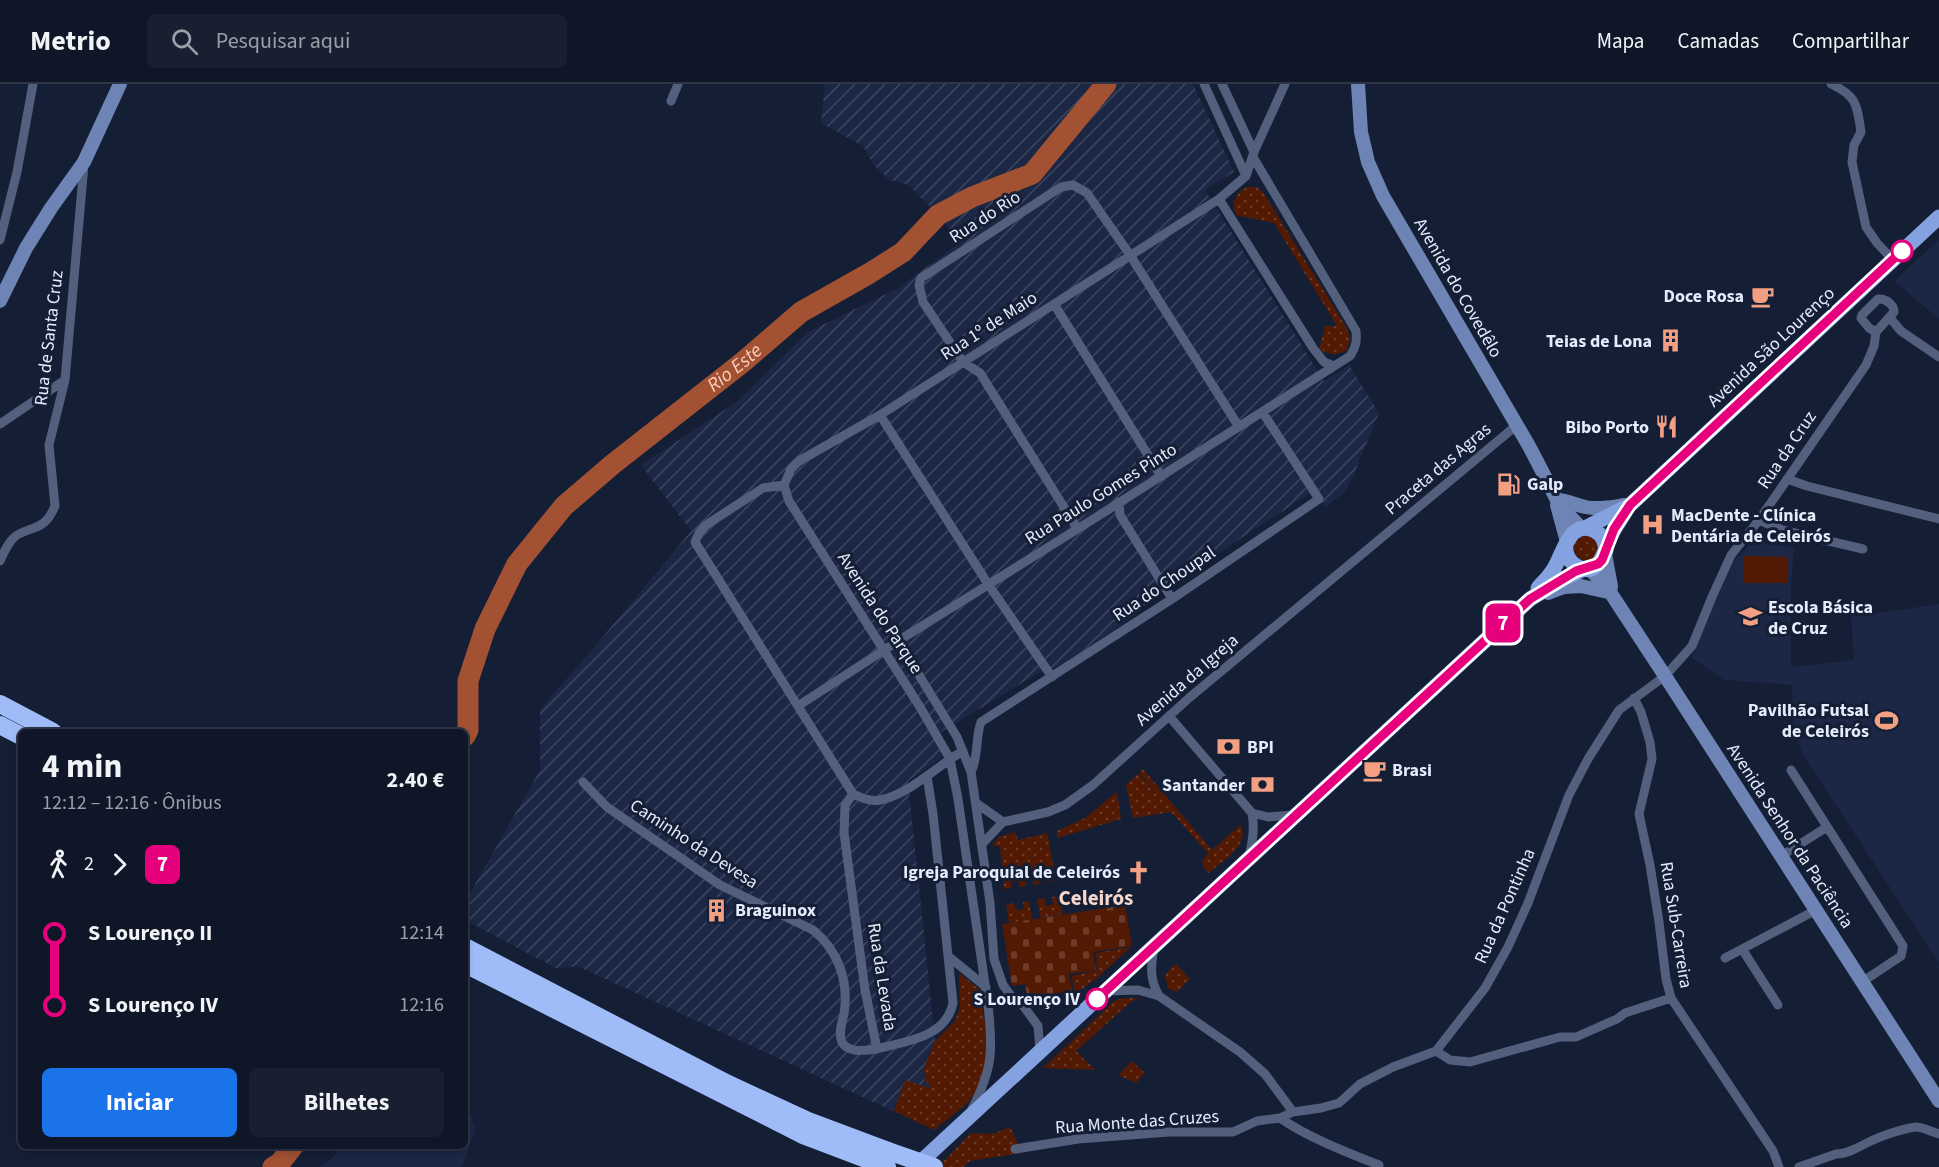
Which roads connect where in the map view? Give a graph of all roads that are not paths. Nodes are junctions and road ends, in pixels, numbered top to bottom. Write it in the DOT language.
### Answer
graph roads {
  1 [pos="33,84"];
  2 [pos="120,84"];
  3 [pos="678,84"];
  4 [pos="1204,84"];
  5 [pos="1222,84"];
  6 [pos="1285,84"];
  7 [pos="1358,84"];
  8 [pos="1831,84"];
  9 [pos="671,101"];
  10 [pos="1254,154"];
  11 [pos="84,162"];
  12 [pos="1246,176"];
  13 [pos="1219,199"];
  14 [pos="1939,217"];
  15 [pos="0,240"];
  16 [pos="1130,255"];
  17 [pos="1893,260"];
  18 [pos="1857,293"];
  19 [pos="0,301"];
  20 [pos="1054,304"];
  21 [pos="1870,307"];
  22 [pos="1890,318"];
  23 [pos="1876,332"];
  24 [pos="1939,357"];
  25 [pos="963,362"];
  26 [pos="1334,366"];
  27 [pos="65,380"];
  28 [pos="1263,412"];
  29 [pos="880,416"];
  30 [pos="0,424"];
  31 [pos="1517,425"];
  32 [pos="1239,428"];
  33 [pos="1161,476"];
  34 [pos="1786,479"];
  35 [pos="784,485"];
  36 [pos="1557,500"];
  37 [pos="1119,502"];
  38 [pos="1630,505"];
  39 [pos="1939,519"];
  40 [pos="1759,520"];
  41 [pos="1077,528"];
  42 [pos="1584,528"];
  43 [pos="1381,538"];
  44 [pos="1566,543"];
  45 [pos="1863,549"];
  46 [pos="1605,552"];
  47 [pos="0,561"];
  48 [pos="1587,568"];
  49 [pos="988,584"];
  50 [pos="1610,592"];
  51 [pos="1172,599"];
  52 [pos="1530,599"];
  53 [pos="898,641"];
  54 [pos="884,650"];
  55 [pos="1665,676"];
  56 [pos="1052,677"];
  57 [pos="1634,698"];
  58 [pos="0,704"];
  59 [pos="798,706"];
  60 [pos="1169,716"];
  61 [pos="0,725"];
  62 [pos="47,729"];
  63 [pos="18,734"];
  64 [pos="963,752"];
  65 [pos="950,759"];
  66 [pos="1791,770"];
  67 [pos="971,772"];
  68 [pos="927,776"];
  69 [pos="583,782"];
  70 [pos="853,794"];
  71 [pos="976,803"];
  72 [pos="1252,813"];
  73 [pos="1296,815"];
  74 [pos="1003,822"];
  75 [pos="1827,826"];
  76 [pos="981,828"];
  77 [pos="962,831"];
  78 [pos="982,844"];
  79 [pos="1781,856"];
  80 [pos="1248,859"];
  81 [pos="1816,910"];
  82 [pos="1154,946"];
  83 [pos="468,949"];
  84 [pos="1742,949"];
  85 [pos="948,956"];
  86 [pos="1725,958"];
  87 [pos="468,965"];
  88 [pos="1862,982"];
  89 [pos="986,987"];
  90 [pos="1107,991"];
  91 [pos="1159,996"];
  92 [pos="1671,998"];
  93 [pos="1778,1005"];
  94 [pos="565,1007"];
  95 [pos="876,1048"];
  96 [pos="1040,1051"];
  97 [pos="1436,1051"];
  98 [pos="1939,1101"];
  99 [pos="1293,1112"];
  100 [pos="1280,1118"];
  101 [pos="966,1121"];
  102 [pos="1939,1134"];
  103 [pos="1015,1149"];
  104 [pos="884,1160"];
  105 [pos="1379,1165"];
  106 [pos="915,1167"];
  107 [pos="934,1167"];
  108 [pos="1779,1167"];
  109 [pos="1799,1167"];
  1 -- 15 [label="street"];
  2 -- 11 [label="street"];
  3 -- 9 [label="street"];
  4 -- 12 [label="street"];
  5 -- 10 [label="street, Rua Paulo Gomes Pinto"];
  6 -- 10 [label="street"];
  7 -- 31 [label="street, Avenida do Covedêlo"];
  8 -- 17 [label="street"];
  10 -- 12 [label="street"];
  10 -- 26 [label="street, Rua Paulo Gomes Pinto"];
  11 -- 19 [label="street"];
  11 -- 27 [label="street, Rua de Santa Cruz"];
  12 -- 13 [label="street, Rua 1º de Maio"];
  13 -- 16 [label="street, Rua 1º de Maio"];
  13 -- 26 [label="street"];
  14 -- 17 [label="main road, Avenida São Lourenço"];
  16 -- 20 [label="street, Rua 1º de Maio"];
  16 -- 25 [label="street, Rua do Rio"];
  16 -- 32 [label="street"];
  17 -- 18 [label="main road, Avenida São Lourenço"];
  18 -- 21 [label="street"];
  18 -- 38 [label="main road, Avenida São Lourenço"];
  20 -- 25 [label="street, Rua 1º de Maio"];
  20 -- 33 [label="street"];
  21 -- 22 [label="street"];
  21 -- 23 [label="street"];
  22 -- 23 [label="street"];
  22 -- 24 [label="street"];
  23 -- 34 [label="street, Rua da Cruz"];
  25 -- 29 [label="street, Rua 1º de Maio"];
  25 -- 41 [label="street"];
  26 -- 28 [label="street, Rua Paulo Gomes Pinto"];
  27 -- 30 [label="street"];
  27 -- 47 [label="street, Rua de Santa Cruz"];
  28 -- 32 [label="street, Rua Paulo Gomes Pinto"];
  28 -- 51 [label="street, Rua do Choupal"];
  29 -- 35 [label="street, Rua 1º de Maio"];
  29 -- 49 [label="street"];
  31 -- 36 [label="street, Avenida do Covedêlo"];
  31 -- 43 [label="street, Praceta das Agras"];
  32 -- 33 [label="street, Rua Paulo Gomes Pinto"];
  33 -- 37 [label="street, Rua Paulo Gomes Pinto"];
  34 -- 39 [label="street"];
  34 -- 40 [label="street, Rua da Cruz"];
  35 -- 54 [label="street, Avenida do Parque"];
  35 -- 59 [label="street"];
  36 -- 38 [label="street"];
  36 -- 42 [label="street"];
  36 -- 44 [label="street"];
  37 -- 41 [label="street, Rua Paulo Gomes Pinto"];
  37 -- 51 [label="street"];
  38 -- 42 [label="main road"];
  38 -- 46 [label="main road"];
  40 -- 45 [label="street"];
  40 -- 55 [label="street, Rua da Cruz"];
  41 -- 49 [label="street, Rua Paulo Gomes Pinto"];
  42 -- 44 [label="main road"];
  42 -- 46 [label="main road"];
  43 -- 60 [label="street, Avenida da Igreja"];
  44 -- 48 [label="main road"];
  44 -- 52 [label="main road"];
  46 -- 48 [label="main road"];
  46 -- 50 [label="street"];
  48 -- 50 [label="street, Avenida Senhor da Paciência"];
  48 -- 52 [label="main road"];
  49 -- 53 [label="street, Rua Paulo Gomes Pinto"];
  49 -- 56 [label="street"];
  50 -- 52 [label="street"];
  50 -- 55 [label="street, Avenida Senhor da Paciência"];
  51 -- 56 [label="street, Rua do Choupal"];
  52 -- 73 [label="main road"];
  53 -- 54 [label="street, Rua Paulo Gomes Pinto"];
  53 -- 64 [label="street, Avenida do Parque"];
  54 -- 59 [label="street"];
  54 -- 65 [label="street, Avenida do Parque"];
  55 -- 57 [label="street, Rua da Pontinha"];
  55 -- 79 [label="street, Avenida Senhor da Paciência"];
  56 -- 67 [label="street, Rua do Choupal"];
  57 -- 92 [label="street, Rua Sub-Carreira"];
  57 -- 97 [label="street, Rua da Pontinha"];
  58 -- 62 [label="highway"];
  59 -- 70 [label="street"];
  60 -- 72 [label="street"];
  60 -- 74 [label="street, Avenida da Igreja"];
  61 -- 63 [label="highway"];
  64 -- 65 [label="street"];
  64 -- 67 [label="street, Avenida do Parque"];
  65 -- 68 [label="street"];
  65 -- 77 [label="street, Avenida do Parque"];
  66 -- 75 [label="street"];
  67 -- 71 [label="street, Avenida do Parque"];
  68 -- 70 [label="street"];
  68 -- 85 [label="street"];
  69 -- 95 [label="street, Caminho da Devesa"];
  70 -- 95 [label="street, Rua da Levada"];
  71 -- 74 [label="street"];
  71 -- 76 [label="street, Avenida do Parque"];
  72 -- 73 [label="street"];
  72 -- 80 [label="street"];
  73 -- 80 [label="main road"];
  74 -- 78 [label="street"];
  75 -- 79 [label="street"];
  75 -- 88 [label="street"];
  76 -- 77 [label="street"];
  76 -- 78 [label="street, Avenida do Parque"];
  77 -- 89 [label="street, Avenida do Parque"];
  78 -- 96 [label="street, Avenida do Parque"];
  79 -- 81 [label="street, Avenida Senhor da Paciência"];
  80 -- 82 [label="main road"];
  81 -- 84 [label="street"];
  81 -- 88 [label="street, Avenida Senhor da Paciência"];
  82 -- 90 [label="main road"];
  82 -- 91 [label="street"];
  83 -- 94 [label="highway"];
  84 -- 86 [label="street"];
  84 -- 93 [label="street"];
  85 -- 89 [label="street"];
  85 -- 95 [label="street, Rua da Levada"];
  87 -- 94 [label="highway"];
  88 -- 98 [label="street, Avenida Senhor da Paciência"];
  89 -- 101 [label="street, Avenida do Parque"];
  90 -- 91 [label="street"];
  90 -- 96 [label="main road"];
  91 -- 99 [label="street"];
  92 -- 97 [label="street"];
  92 -- 108 [label="street, Rua Sub-Carreira"];
  94 -- 104 [label="highway"];
  96 -- 101 [label="main road"];
  97 -- 99 [label="street"];
  99 -- 100 [label="street, Rua Monte das Cruzes"];
  100 -- 103 [label="street, Rua Monte das Cruzes"];
  100 -- 105 [label="street"];
  101 -- 106 [label="main road"];
  102 -- 109 [label="street"];
  104 -- 107 [label="highway, bridge"];
}
